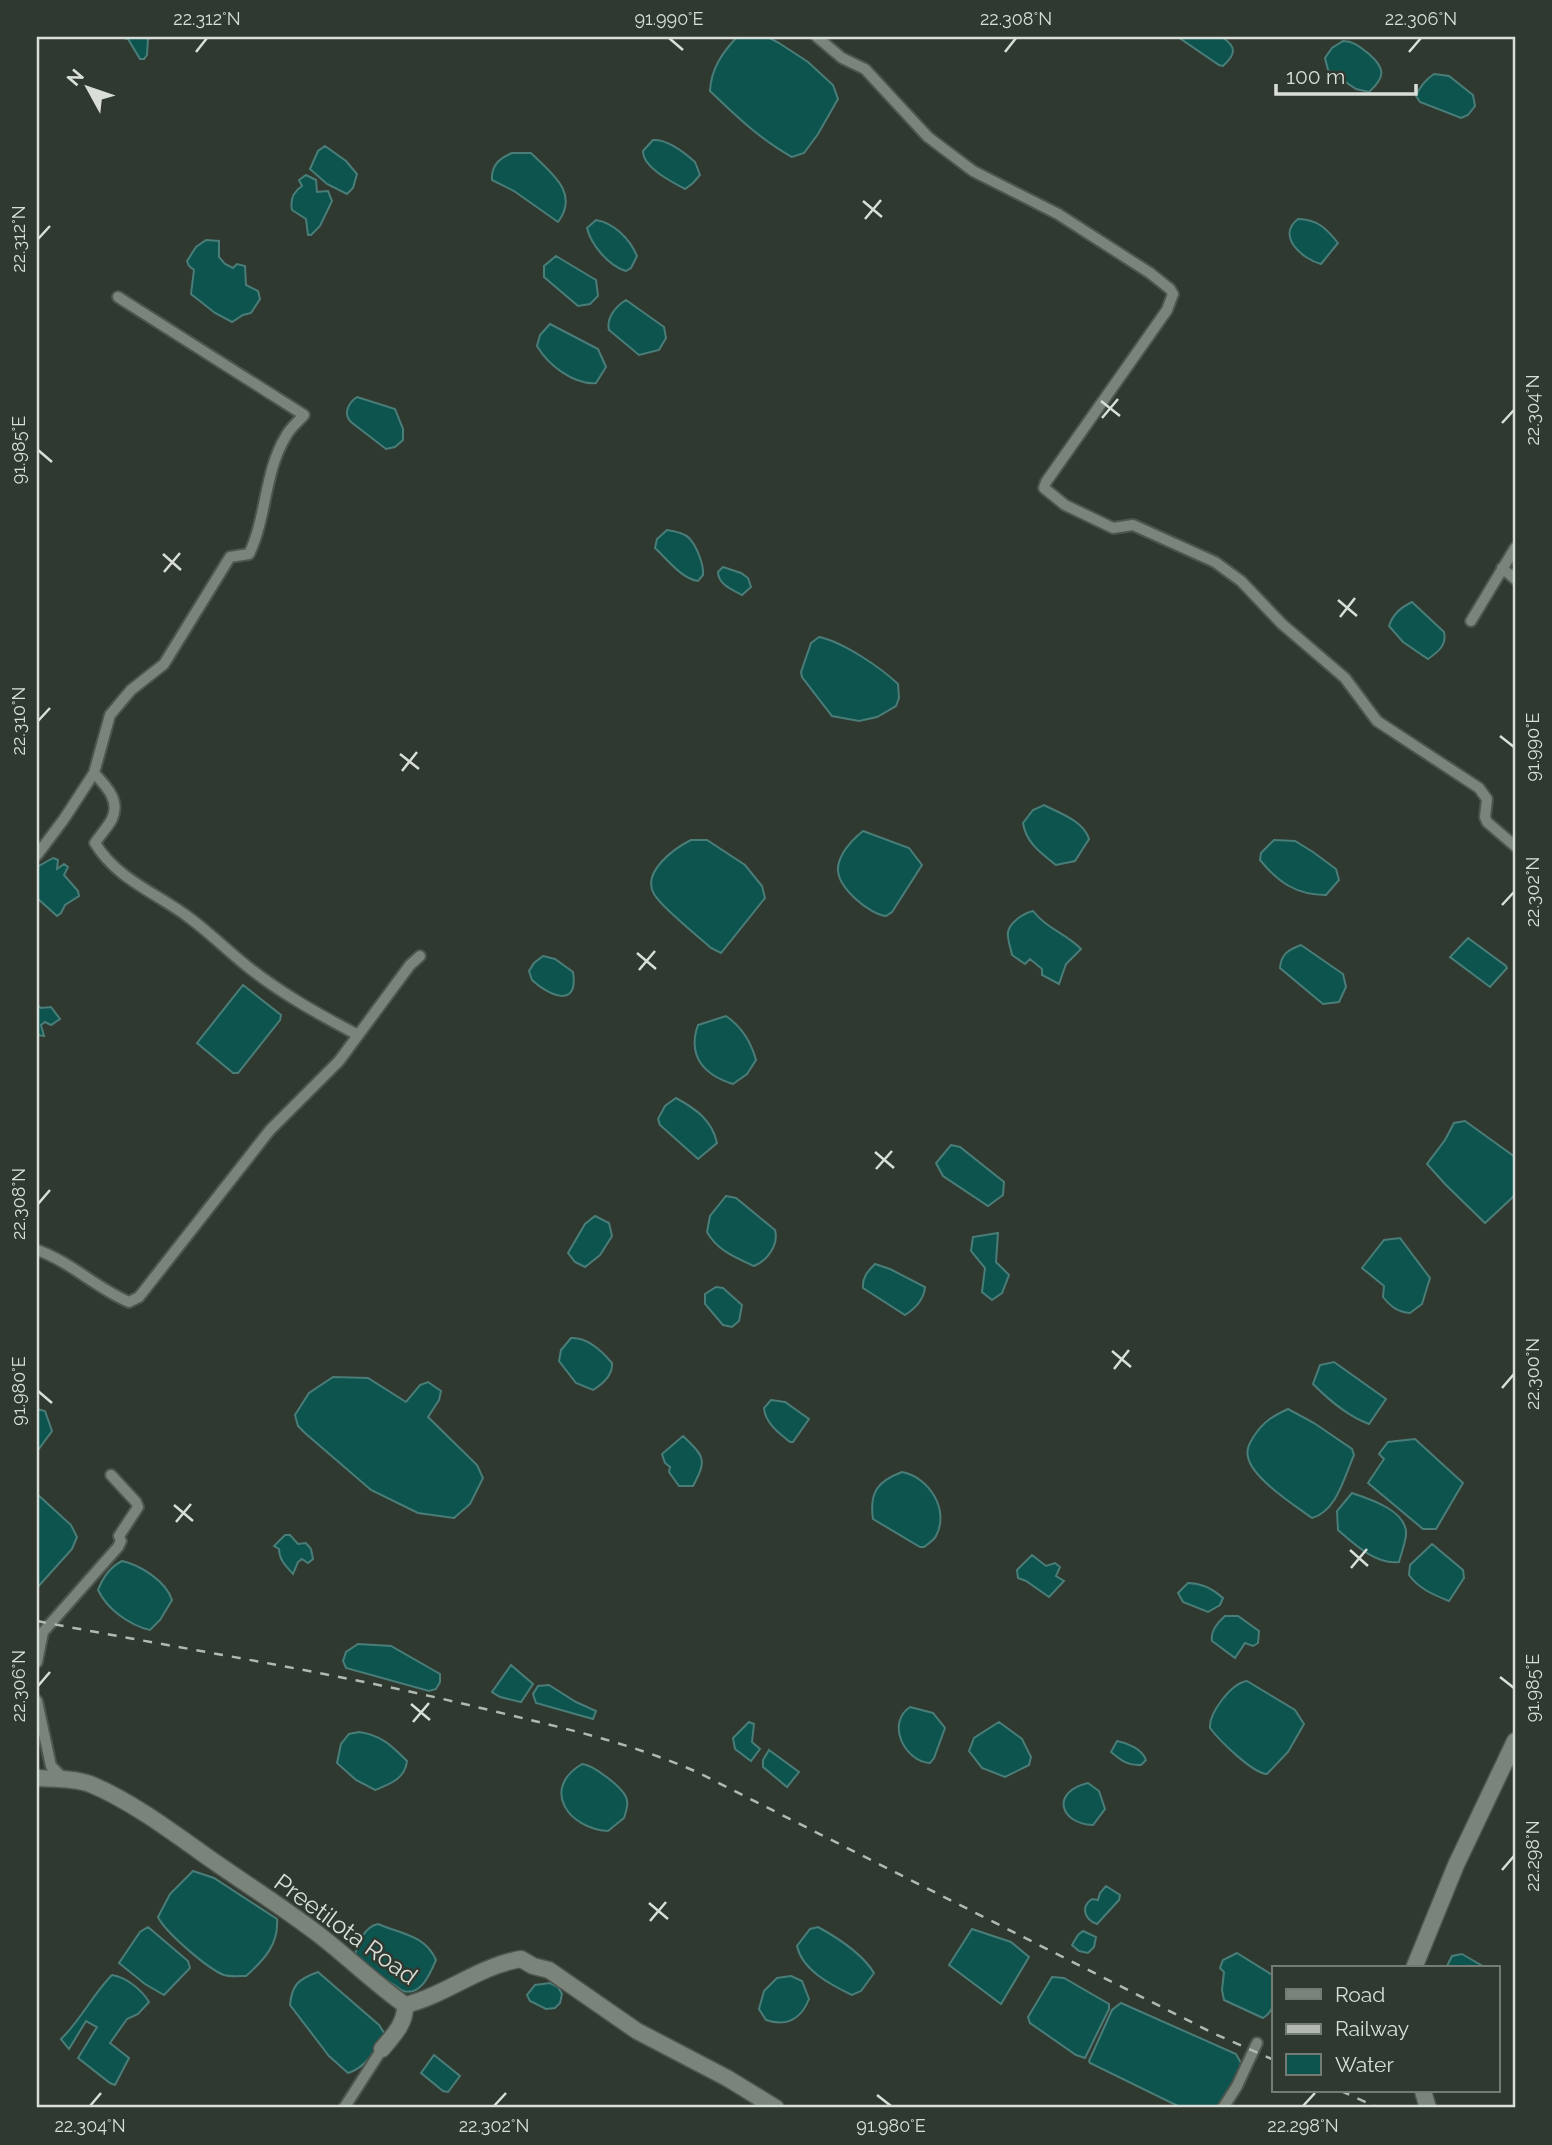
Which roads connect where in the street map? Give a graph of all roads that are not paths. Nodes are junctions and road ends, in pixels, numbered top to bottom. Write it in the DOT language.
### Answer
graph roads {
  1 [pos="817,37"];
  2 [pos="118,297"];
  3 [pos="1515,548"];
  4 [pos="1502,568"];
  5 [pos="1515,579"];
  6 [pos="1471,621"];
  7 [pos="94,773"];
  8 [pos="1515,846"];
  9 [pos="37,855"];
  10 [pos="420,956"];
  11 [pos="358,1035"];
  12 [pos="37,1250"];
  13 [pos="111,1475"];
  14 [pos="37,1662"];
  15 [pos="37,1701"];
  16 [pos="1515,1741"];
  17 [pos="37,1778"];
  18 [pos="64,1779"];
  19 [pos="1414,1966"];
  20 [pos="405,2005"];
  21 [pos="1257,2043"];
  22 [pos="382,2049"];
  23 [pos="344,2108"];
  24 [pos="776,2108"];
  25 [pos="1223,2108"];
  1 -- 8 [label="street"];
  2 -- 7 [label="street"];
  3 -- 4 [label="street"];
  4 -- 5 [label="street"];
  4 -- 6 [label="street"];
  7 -- 9 [label="street"];
  7 -- 11 [label="street"];
  10 -- 11 [label="street"];
  11 -- 12 [label="street"];
  13 -- 14 [label="street"];
  15 -- 18 [label="street"];
  16 -- 19 [label="main road"];
  17 -- 18 [label="main road, Preetilota Road"];
  18 -- 20 [label="main road, Preetilota Road"];
  20 -- 22 [label="main road"];
  20 -- 24 [label="main road, Preetilota Road"];
  21 -- 25 [label="street"];
  22 -- 23 [label="street"];
}
